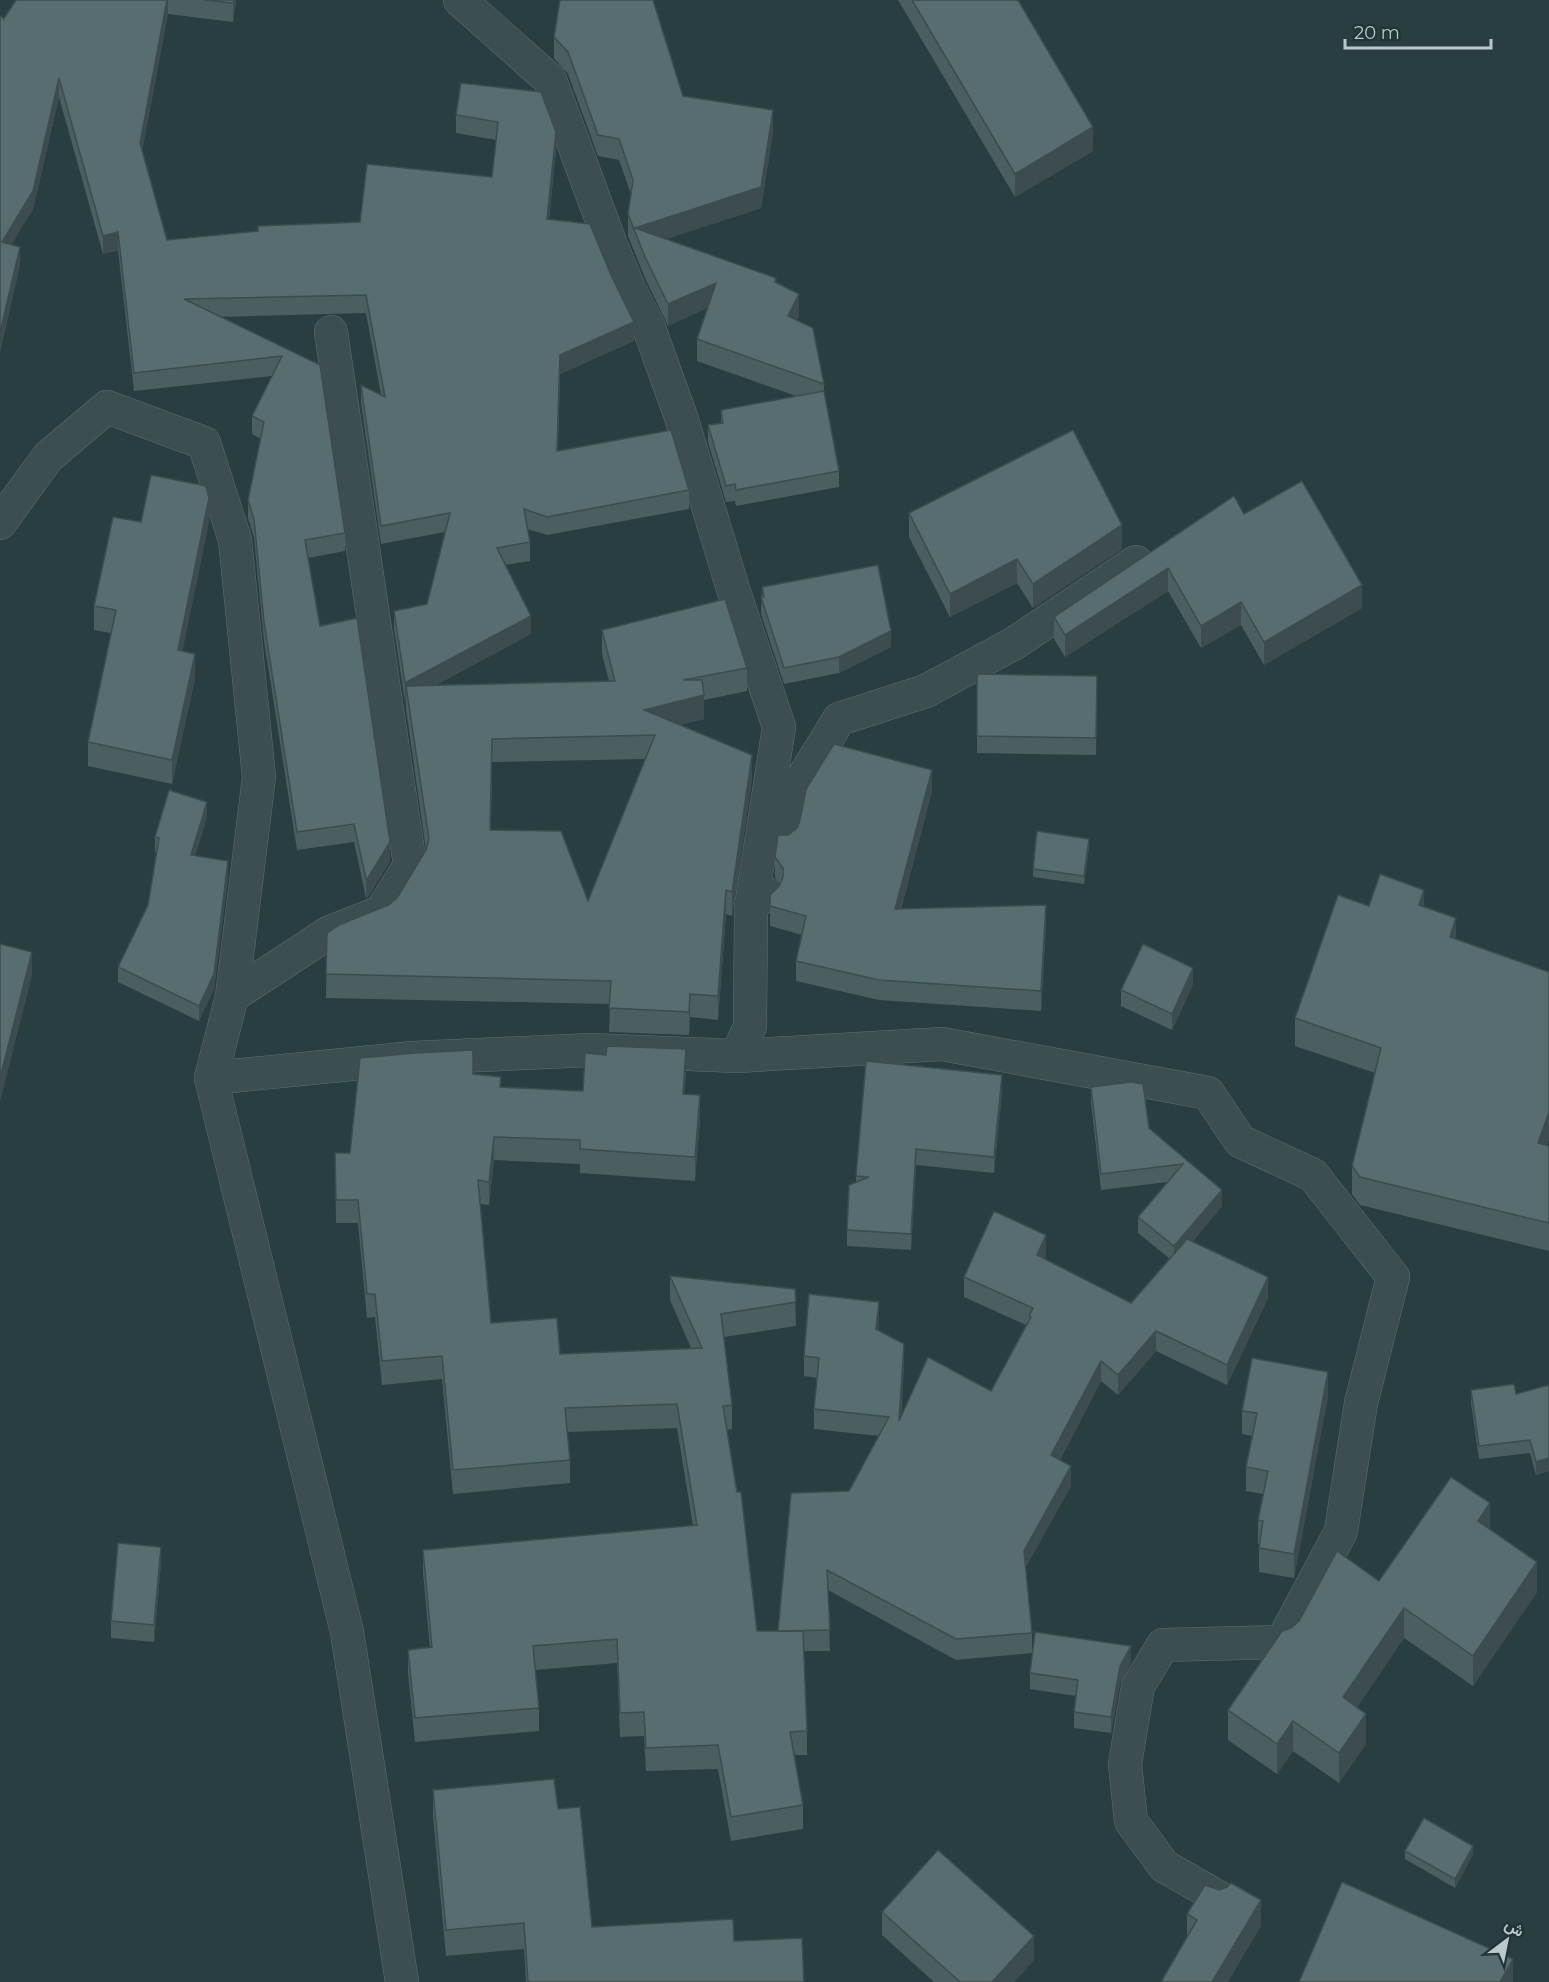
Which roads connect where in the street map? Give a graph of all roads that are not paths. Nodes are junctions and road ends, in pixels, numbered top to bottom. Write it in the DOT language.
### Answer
graph roads {
  1 [pos="459,0"];
  2 [pos="332,332"];
  3 [pos="0,524"];
  4 [pos="1161,546"];
  5 [pos="751,907"];
  6 [pos="232,996"];
  7 [pos="737,1056"];
  8 [pos="212,1078"];
  9 [pos="1218,1897"];
  10 [pos="402,1982"];
  1 -- 5 [label="street"];
  2 -- 6 [label="street"];
  3 -- 6 [label="street"];
  4 -- 5 [label="street"];
  5 -- 7 [label="street"];
  6 -- 8 [label="street"];
  7 -- 8 [label="street"];
  7 -- 9 [label="street"];
  8 -- 10 [label="street"];
}
